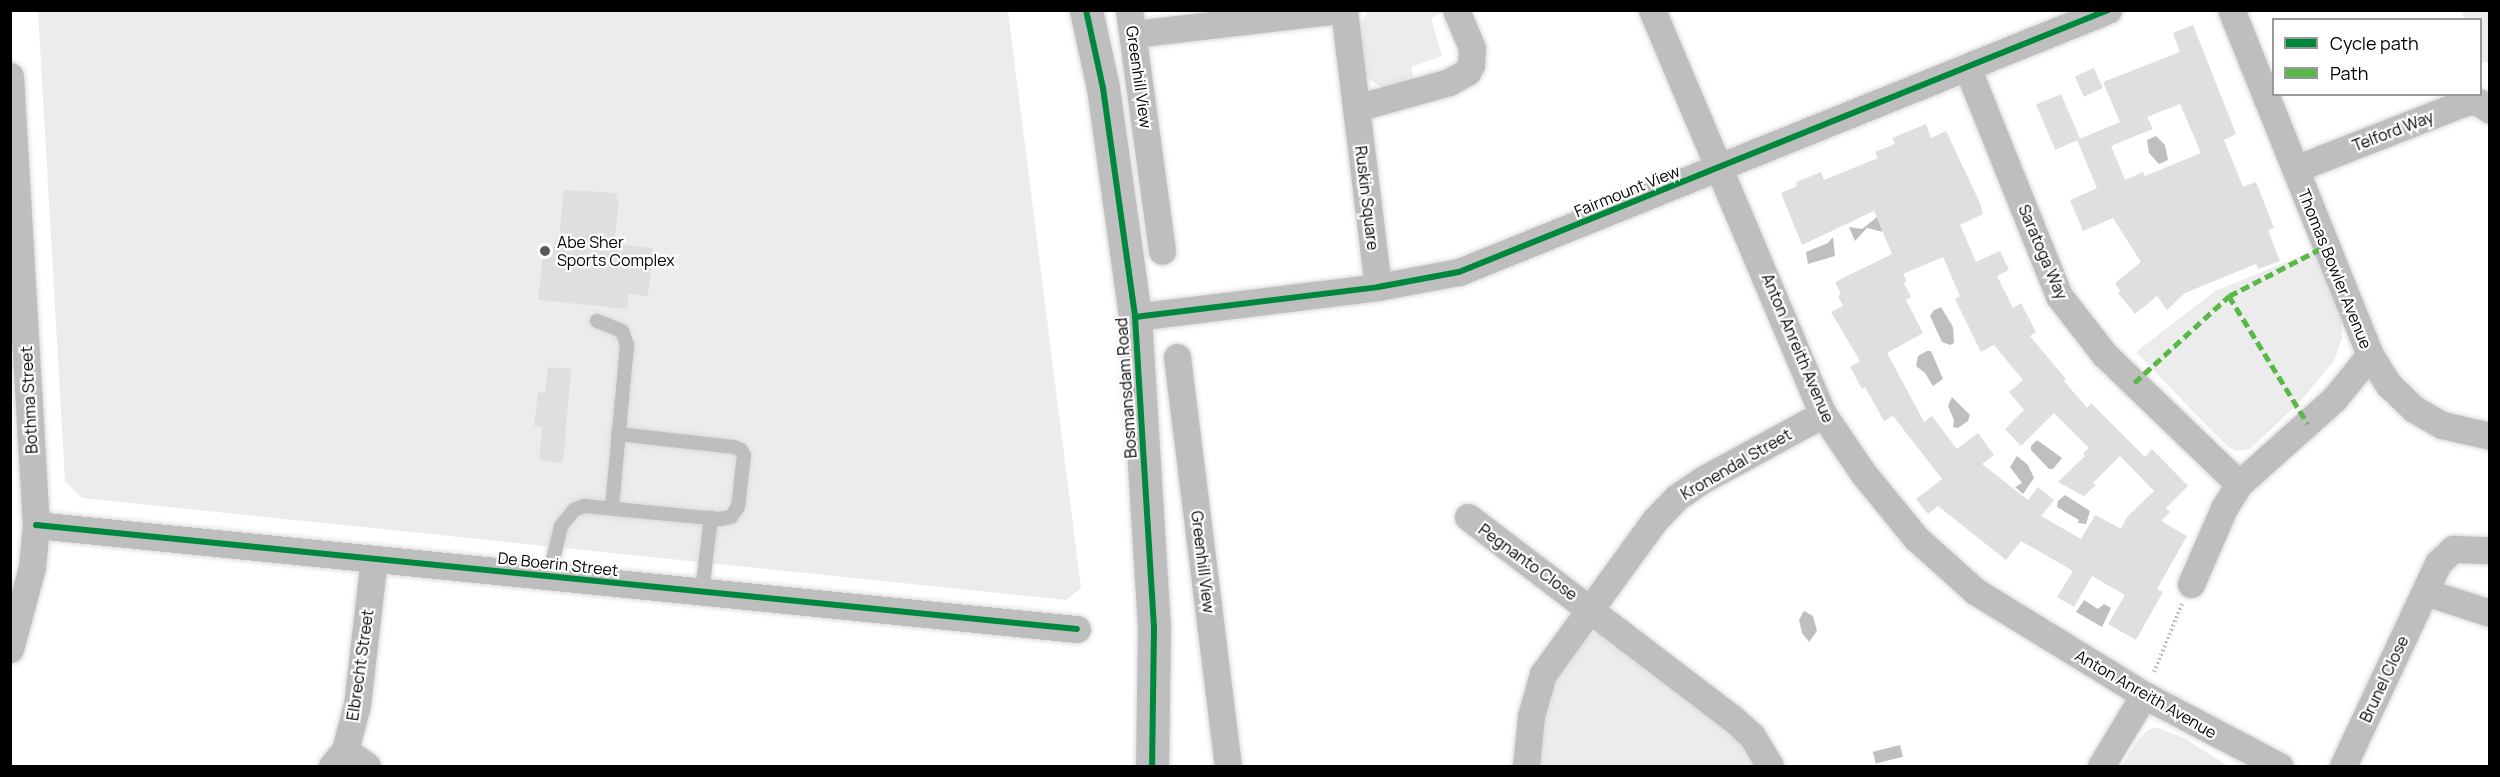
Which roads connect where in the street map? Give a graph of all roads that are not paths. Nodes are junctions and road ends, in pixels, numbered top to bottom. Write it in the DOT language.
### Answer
graph roads {
  1 [pos="1086,10"];
  2 [pos="1339,10"];
  3 [pos="1344,10"];
  4 [pos="1456,10"];
  5 [pos="1652,10"];
  6 [pos="2108,10"];
  7 [pos="2231,10"];
  8 [pos="1131,22"];
  9 [pos="1967,67"];
  10 [pos="10,76"];
  11 [pos="1356,108"];
  12 [pos="2490,110"];
  13 [pos="1720,168"];
  14 [pos="2295,169"];
  15 [pos="1162,251"];
  16 [pos="1378,287"];
  17 [pos="1135,317"];
  18 [pos="597,321"];
  19 [pos="2370,355"];
  20 [pos="1178,357"];
  21 [pos="1823,414"];
  22 [pos="618,434"];
  23 [pos="2490,436"];
  24 [pos="2239,484"];
  25 [pos="612,507"];
  26 [pos="1468,517"];
  27 [pos="711,518"];
  28 [pos="36,525"];
  29 [pos="2490,550"];
  30 [pos="374,559"];
  31 [pos="549,577"];
  32 [pos="2191,584"];
  33 [pos="702,591"];
  34 [pos="2425,592"];
  35 [pos="1589,607"];
  36 [pos="2490,613"];
  37 [pos="1077,628"];
  38 [pos="10,649"];
  39 [pos="2144,695"];
  40 [pos="338,758"];
  41 [pos="367,766"];
  42 [pos="1152,766"];
  43 [pos="1228,766"];
  44 [pos="1526,766"];
  45 [pos="1770,766"];
  46 [pos="2101,766"];
  47 [pos="2278,766"];
  48 [pos="2343,766"];
  1 -- 17 [label="main road, Bosmansdam Road"];
  2 -- 8 [label="street"];
  3 -- 11 [label="street, Ruskin Square"];
  4 -- 11 [label="street"];
  5 -- 13 [label="street, Anton Anreith Avenue"];
  6 -- 9 [label="street, Fairmount View"];
  7 -- 14 [label="street, Thomas Bowler Avenue"];
  8 -- 15 [label="street, Greenhill View"];
  9 -- 13 [label="street, Fairmount View"];
  9 -- 24 [label="street, Saratoga Way"];
  10 -- 28 [label="street, Bothma Street"];
  11 -- 16 [label="street, Ruskin Square"];
  12 -- 14 [label="street, Telford Way"];
  13 -- 16 [label="street, Fairmount View"];
  13 -- 21 [label="street, Anton Anreith Avenue"];
  14 -- 19 [label="street, Thomas Bowler Avenue"];
  16 -- 17 [label="street, Fairmount View"];
  17 -- 42 [label="main road, Bosmansdam Road"];
  18 -- 22 [label="lane"];
  19 -- 23 [label="street"];
  19 -- 24 [label="street, Thomas Bowler Avenue"];
  20 -- 43 [label="street, Greenhill View"];
  21 -- 35 [label="street, Kronendal Street"];
  21 -- 39 [label="street, Anton Anreith Avenue"];
  22 -- 25 [label="lane"];
  22 -- 27 [label="lane"];
  24 -- 32 [label="street, Thomas Bowler Avenue"];
  25 -- 27 [label="lane"];
  25 -- 31 [label="lane"];
  26 -- 35 [label="street, Pegnanto Close"];
  27 -- 33 [label="lane"];
  28 -- 30 [label="street, De Boerin Street"];
  28 -- 38 [label="street, Bothma Street"];
  29 -- 34 [label="street, Brunel Close"];
  30 -- 31 [label="street, De Boerin Street"];
  30 -- 40 [label="street, Elbrecht Street"];
  31 -- 33 [label="street, De Boerin Street"];
  33 -- 37 [label="street, De Boerin Street"];
  34 -- 36 [label="street"];
  34 -- 48 [label="street, Brunel Close"];
  35 -- 44 [label="street, Kronendal Street"];
  35 -- 45 [label="street"];
  39 -- 46 [label="street"];
  39 -- 47 [label="street, Anton Anreith Avenue"];
  40 -- 41 [label="street"];
}
